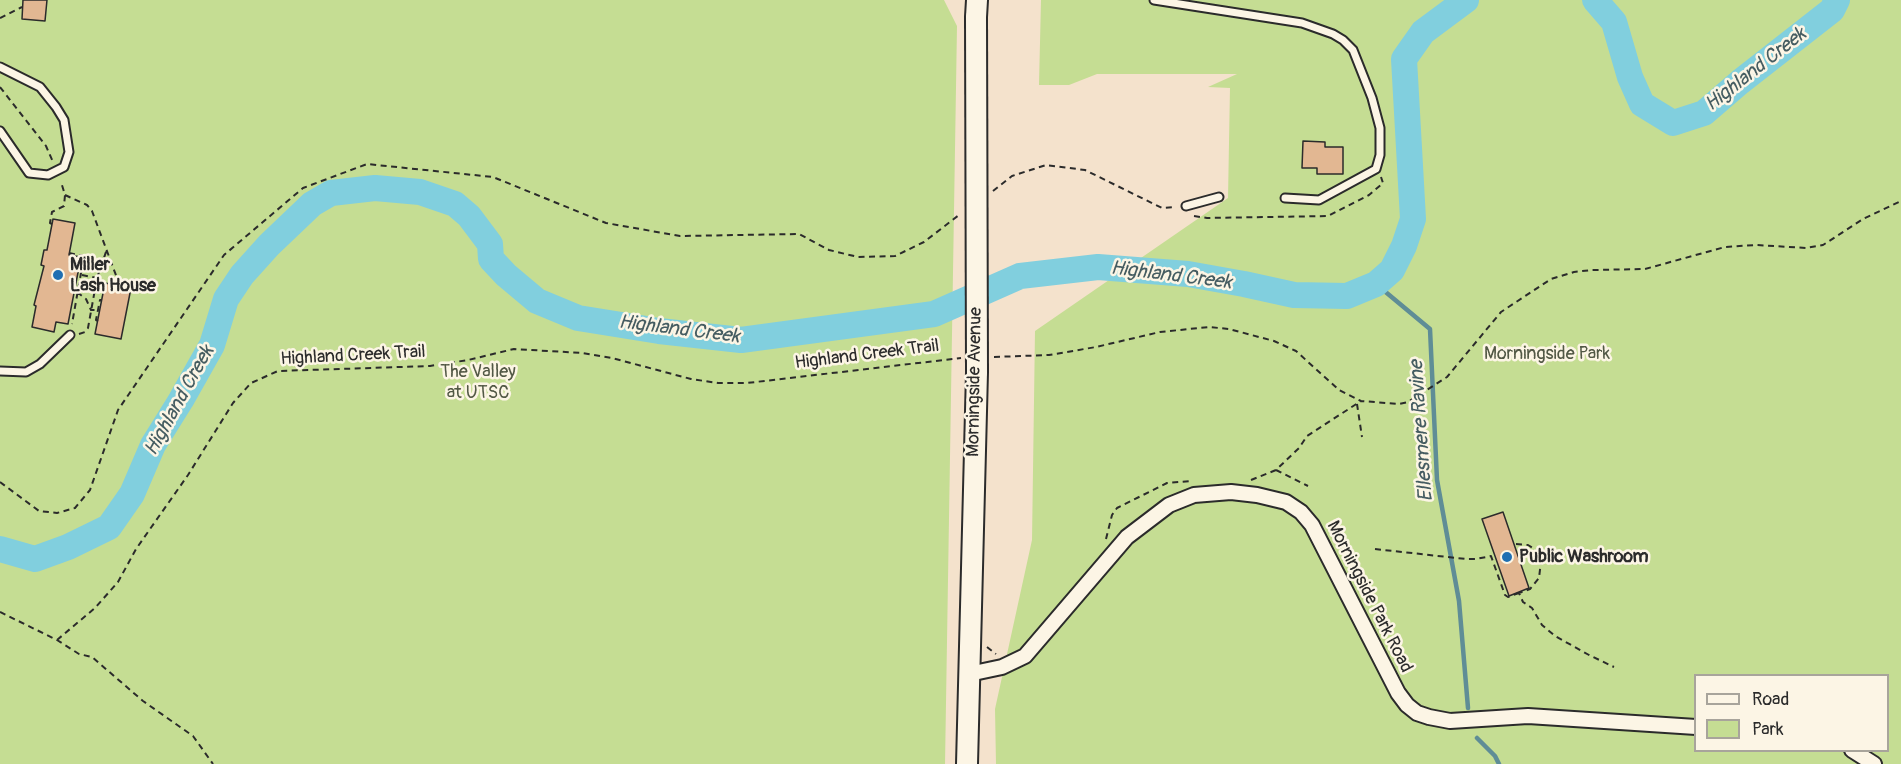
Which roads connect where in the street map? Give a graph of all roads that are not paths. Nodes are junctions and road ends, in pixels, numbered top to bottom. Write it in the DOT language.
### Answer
graph roads {
  1 [pos="1154,0"];
  2 [pos="976,9"];
  3 [pos="0,67"];
  4 [pos="0,131"];
  5 [pos="1219,197"];
  6 [pos="1285,198"];
  7 [pos="1186,206"];
  8 [pos="70,335"];
  9 [pos="0,371"];
  10 [pos="969,674"];
  11 [pos="1694,727"];
  12 [pos="1855,752"];
  13 [pos="967,764"];
  14 [pos="1874,764"];
  1 -- 6 [label="lane"];
  2 -- 10 [label="main road, Morningside Avenue, bridge"];
  3 -- 4 [label="lane"];
  5 -- 7 [label="lane"];
  8 -- 9 [label="lane"];
  10 -- 11 [label="street, Morningside Park Road"];
  10 -- 13 [label="main road, Morningside Avenue"];
  12 -- 14 [label="street"];
}
